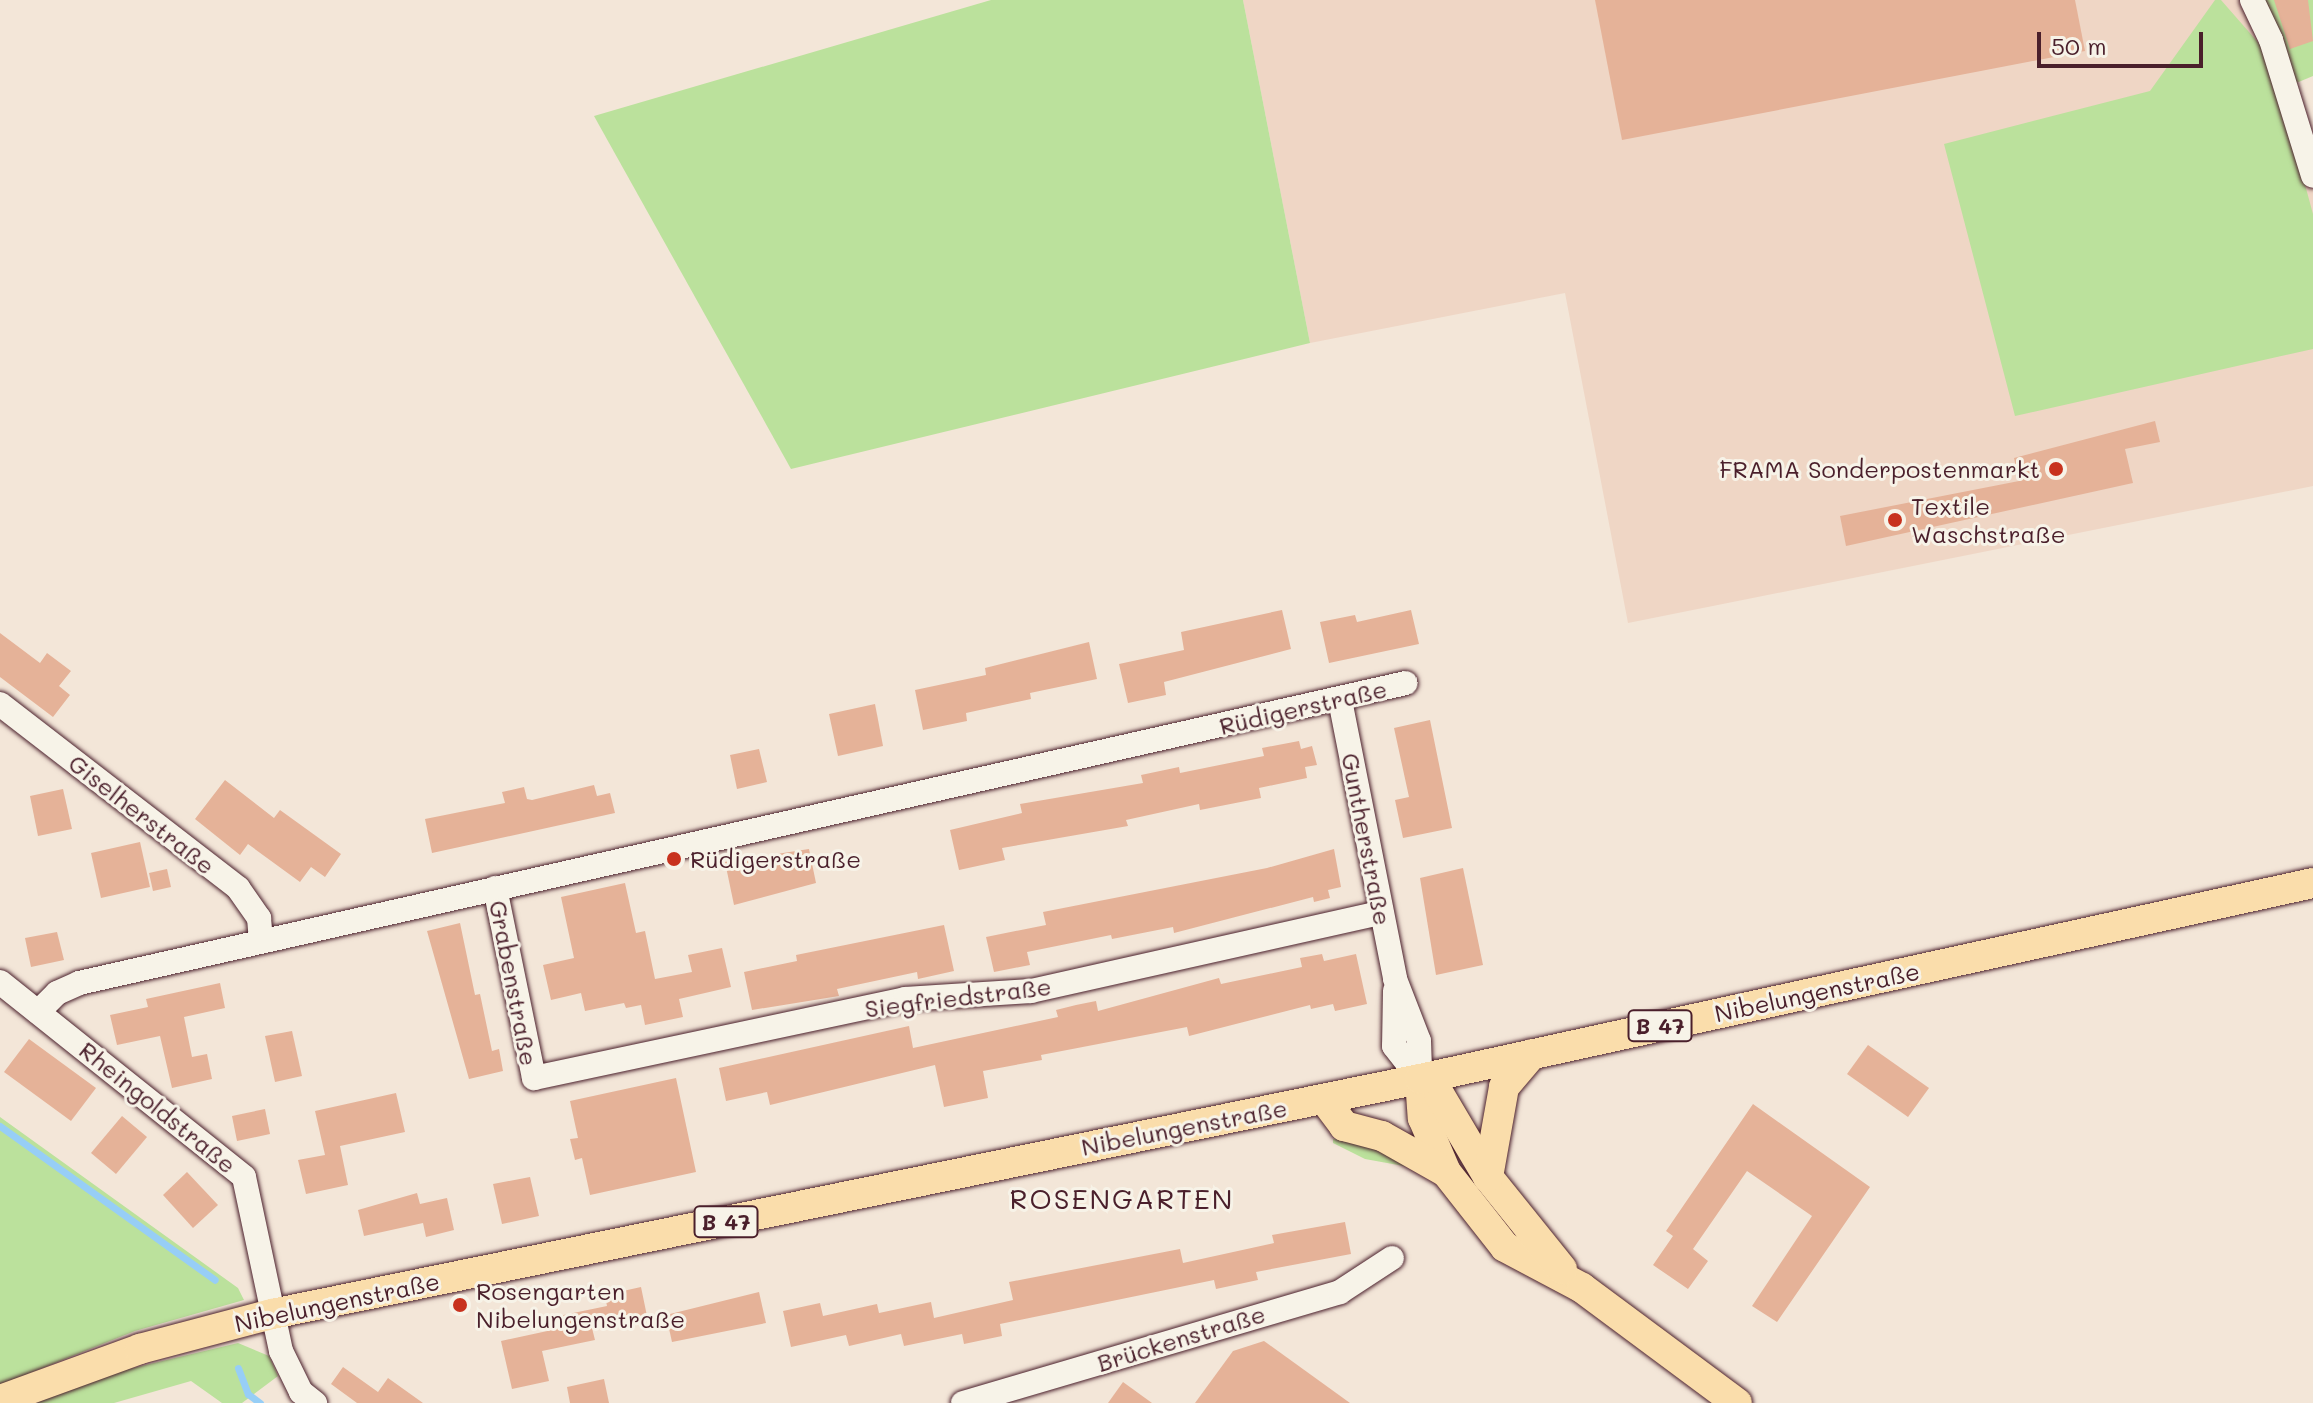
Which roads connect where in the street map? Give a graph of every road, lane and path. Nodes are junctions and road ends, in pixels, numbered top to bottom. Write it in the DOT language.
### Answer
graph roads {
  1 [pos="2252,0"];
  2 [pos="2313,176"];
  3 [pos="1406,683"];
  4 [pos="1340,700"];
  5 [pos="0,704"];
  6 [pos="2313,883"];
  7 [pos="495,888"];
  8 [pos="1381,913"];
  9 [pos="261,940"];
  10 [pos="0,982"];
  11 [pos="38,1012"];
  12 [pos="1532,1054"];
  13 [pos="534,1078"];
  14 [pos="1420,1079"];
  15 [pos="1324,1099"];
  16 [pos="1446,1172"];
  17 [pos="1488,1177"];
  18 [pos="1392,1258"];
  19 [pos="1582,1288"];
  20 [pos="272,1314"];
  21 [pos="0,1400"];
  22 [pos="315,1403"];
  23 [pos="963,1403"];
  24 [pos="1737,1403"];
  1 -- 2 [label="street"];
  3 -- 4 [label="street, Rüdigerstraße"];
  4 -- 7 [label="street, Rüdigerstraße"];
  4 -- 8 [label="street, Guntherstraße"];
  5 -- 9 [label="street, Giselherstraße"];
  6 -- 12 [label="main road, Nibelungenstraße / B 47"];
  7 -- 9 [label="street, Rüdigerstraße"];
  7 -- 13 [label="street, Grabenstraße"];
  8 -- 13 [label="street, Siegfriedstraße"];
  8 -- 14 [label="street, Guntherstraße"];
  9 -- 11 [label="street, Rüdigerstraße"];
  10 -- 11 [label="street, Rheingoldstraße"];
  11 -- 20 [label="street, Rheingoldstraße"];
  12 -- 14 [label="main road, Nibelungenstraße / B 47"];
  12 -- 17 [label="main road"];
  14 -- 15 [label="main road, Nibelungenstraße / B 47"];
  14 -- 16 [label="main road"];
  14 -- 17 [label="main road"];
  15 -- 16 [label="main road"];
  15 -- 20 [label="main road, Nibelungenstraße / B 47"];
  16 -- 19 [label="main road"];
  17 -- 19 [label="main road"];
  18 -- 23 [label="street, Brückenstraße"];
  19 -- 24 [label="main road"];
  20 -- 21 [label="main road, Nibelungenstraße / B 47"];
  20 -- 22 [label="street, Rheingoldstraße"];
}
